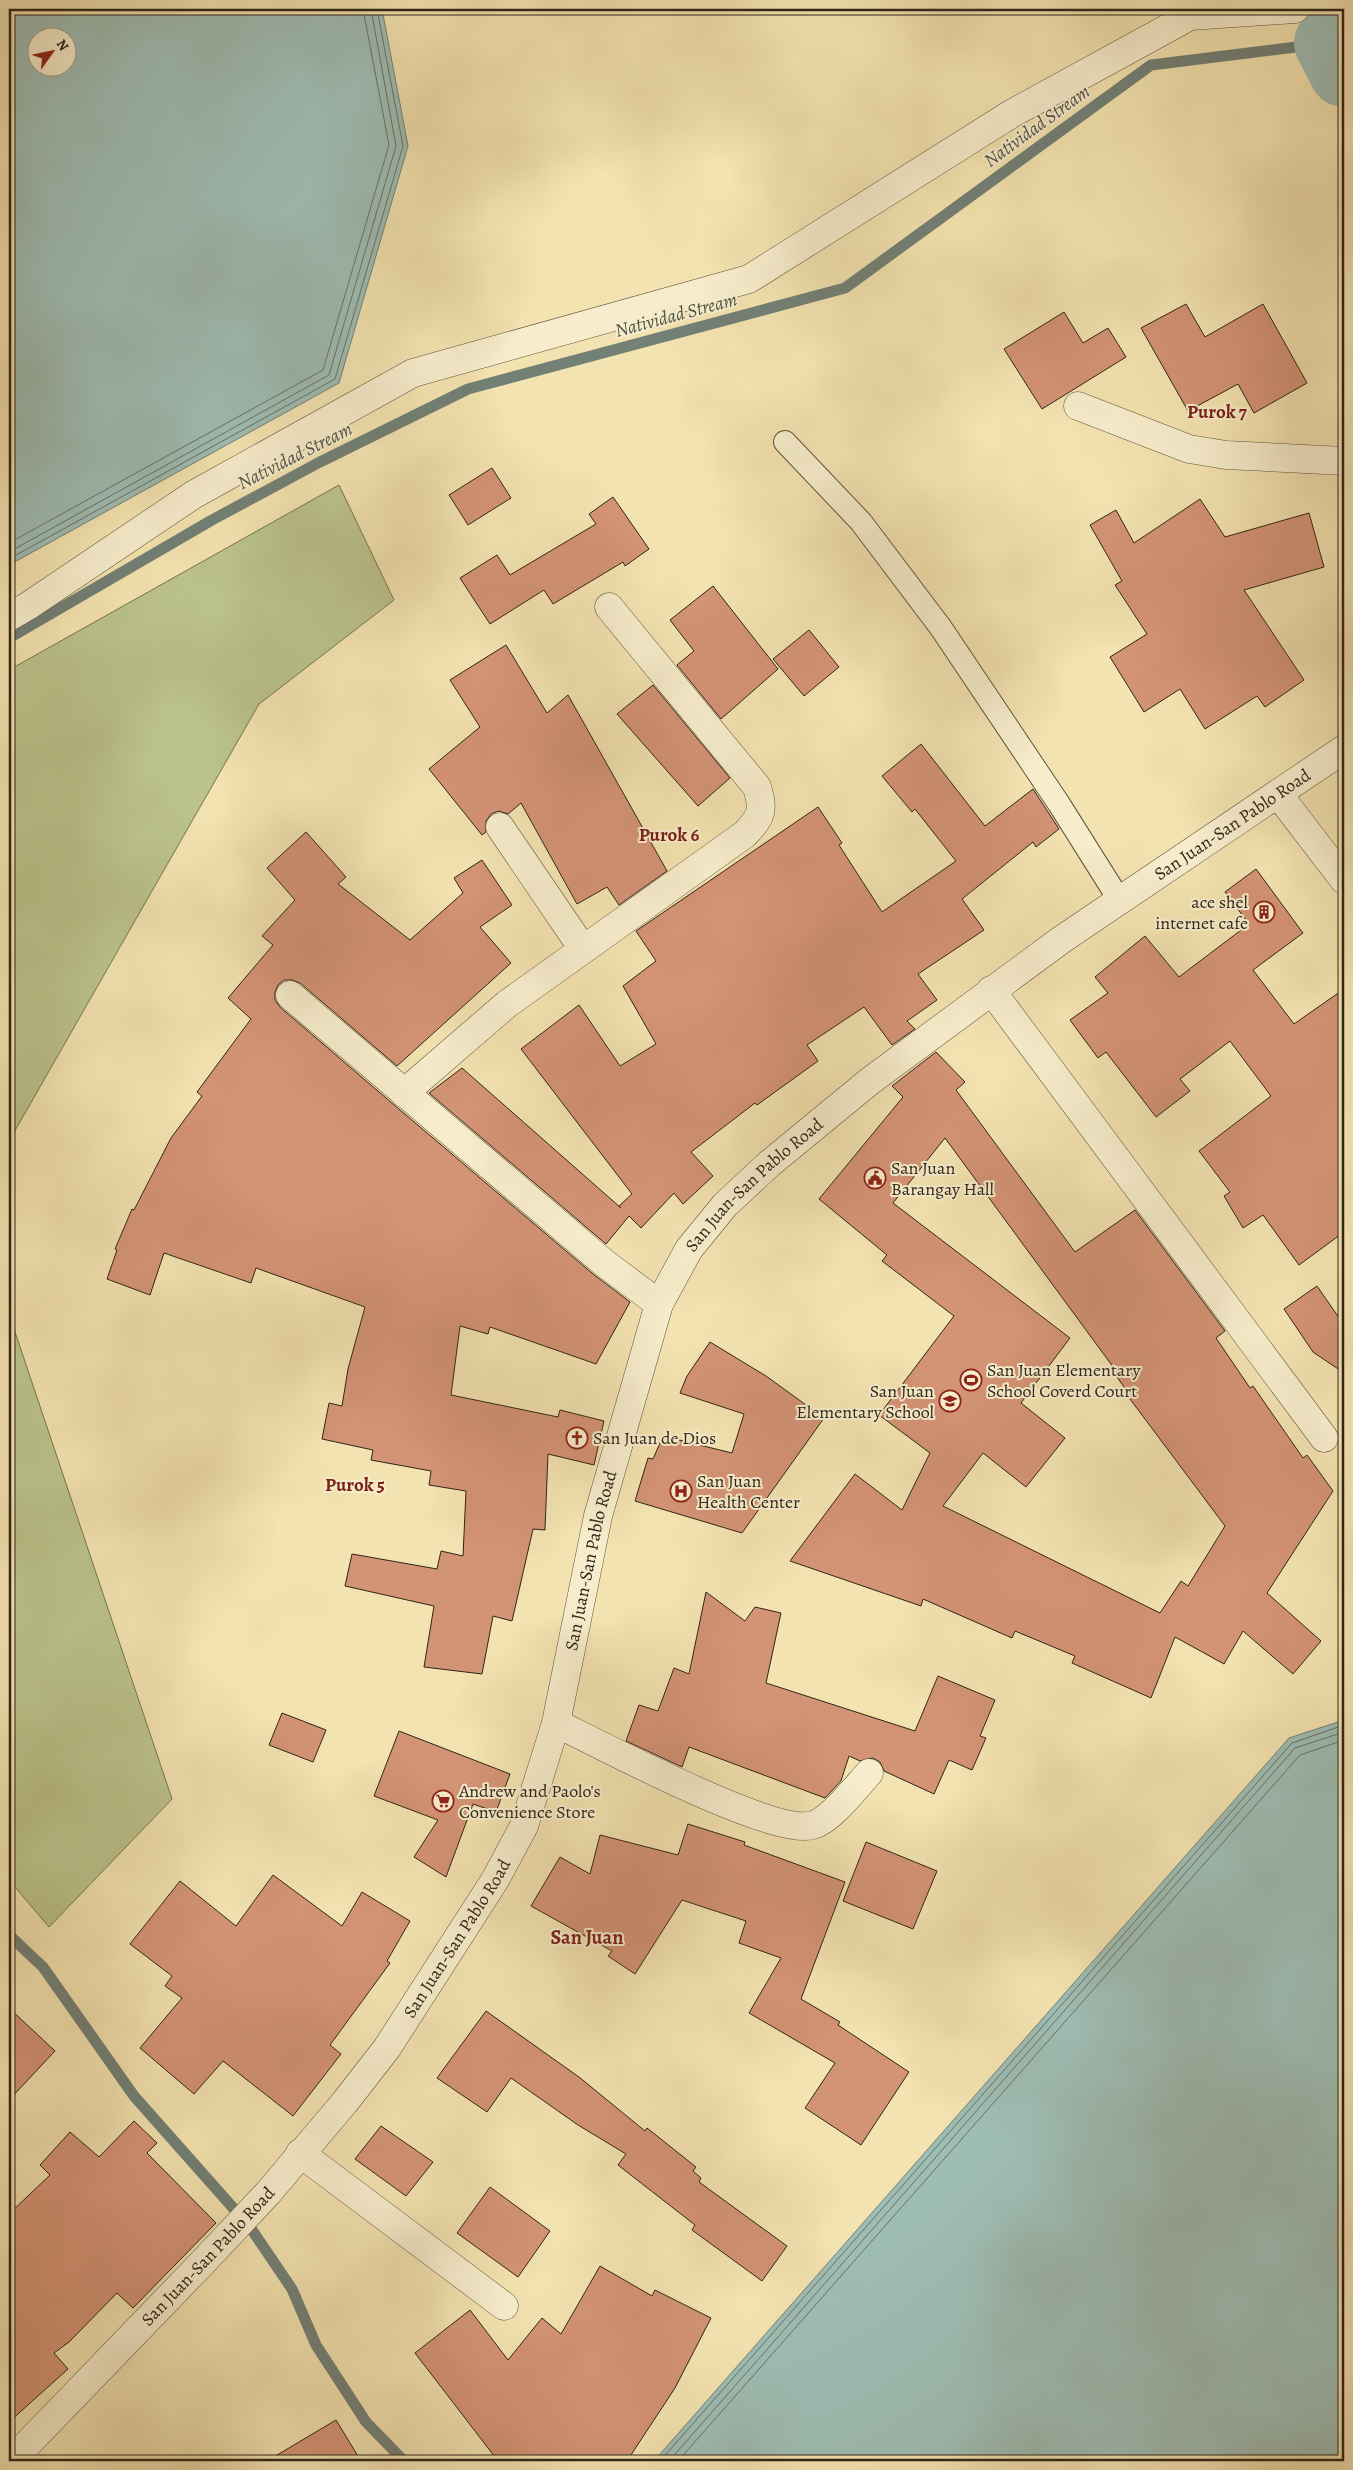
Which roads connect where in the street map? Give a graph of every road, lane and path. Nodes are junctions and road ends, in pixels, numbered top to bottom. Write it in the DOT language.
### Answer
graph roads {
  1 [pos="1295,9"];
  2 [pos="1078,406"];
  3 [pos="785,442"];
  4 [pos="1344,461"];
  5 [pos="609,606"];
  6 [pos="9,617"];
  7 [pos="1344,749"];
  8 [pos="1278,794"];
  9 [pos="500,826"];
  10 [pos="1344,880"];
  11 [pos="1120,901"];
  12 [pos="583,950"];
  13 [pos="991,990"];
  14 [pos="290,995"];
  15 [pos="404,1093"];
  16 [pos="659,1304"];
  17 [pos="1324,1438"];
  18 [pos="556,1723"];
  19 [pos="869,1773"];
  20 [pos="300,2153"];
  21 [pos="504,2306"];
  22 [pos="11,2461"];
  1 -- 6 [label="street"];
  2 -- 4 [label="street"];
  3 -- 11 [label="lane"];
  5 -- 12 [label="street"];
  7 -- 8 [label="street, San Juan-San Pablo Road"];
  8 -- 10 [label="street"];
  8 -- 11 [label="street, San Juan-San Pablo Road"];
  9 -- 12 [label="street"];
  11 -- 13 [label="street, San Juan-San Pablo Road"];
  12 -- 15 [label="street"];
  13 -- 16 [label="street, San Juan-San Pablo Road"];
  13 -- 17 [label="street"];
  14 -- 15 [label="street"];
  15 -- 16 [label="street"];
  16 -- 18 [label="street, San Juan-San Pablo Road"];
  18 -- 19 [label="street"];
  18 -- 20 [label="street, San Juan-San Pablo Road"];
  20 -- 21 [label="street"];
  20 -- 22 [label="street, San Juan-San Pablo Road"];
}
